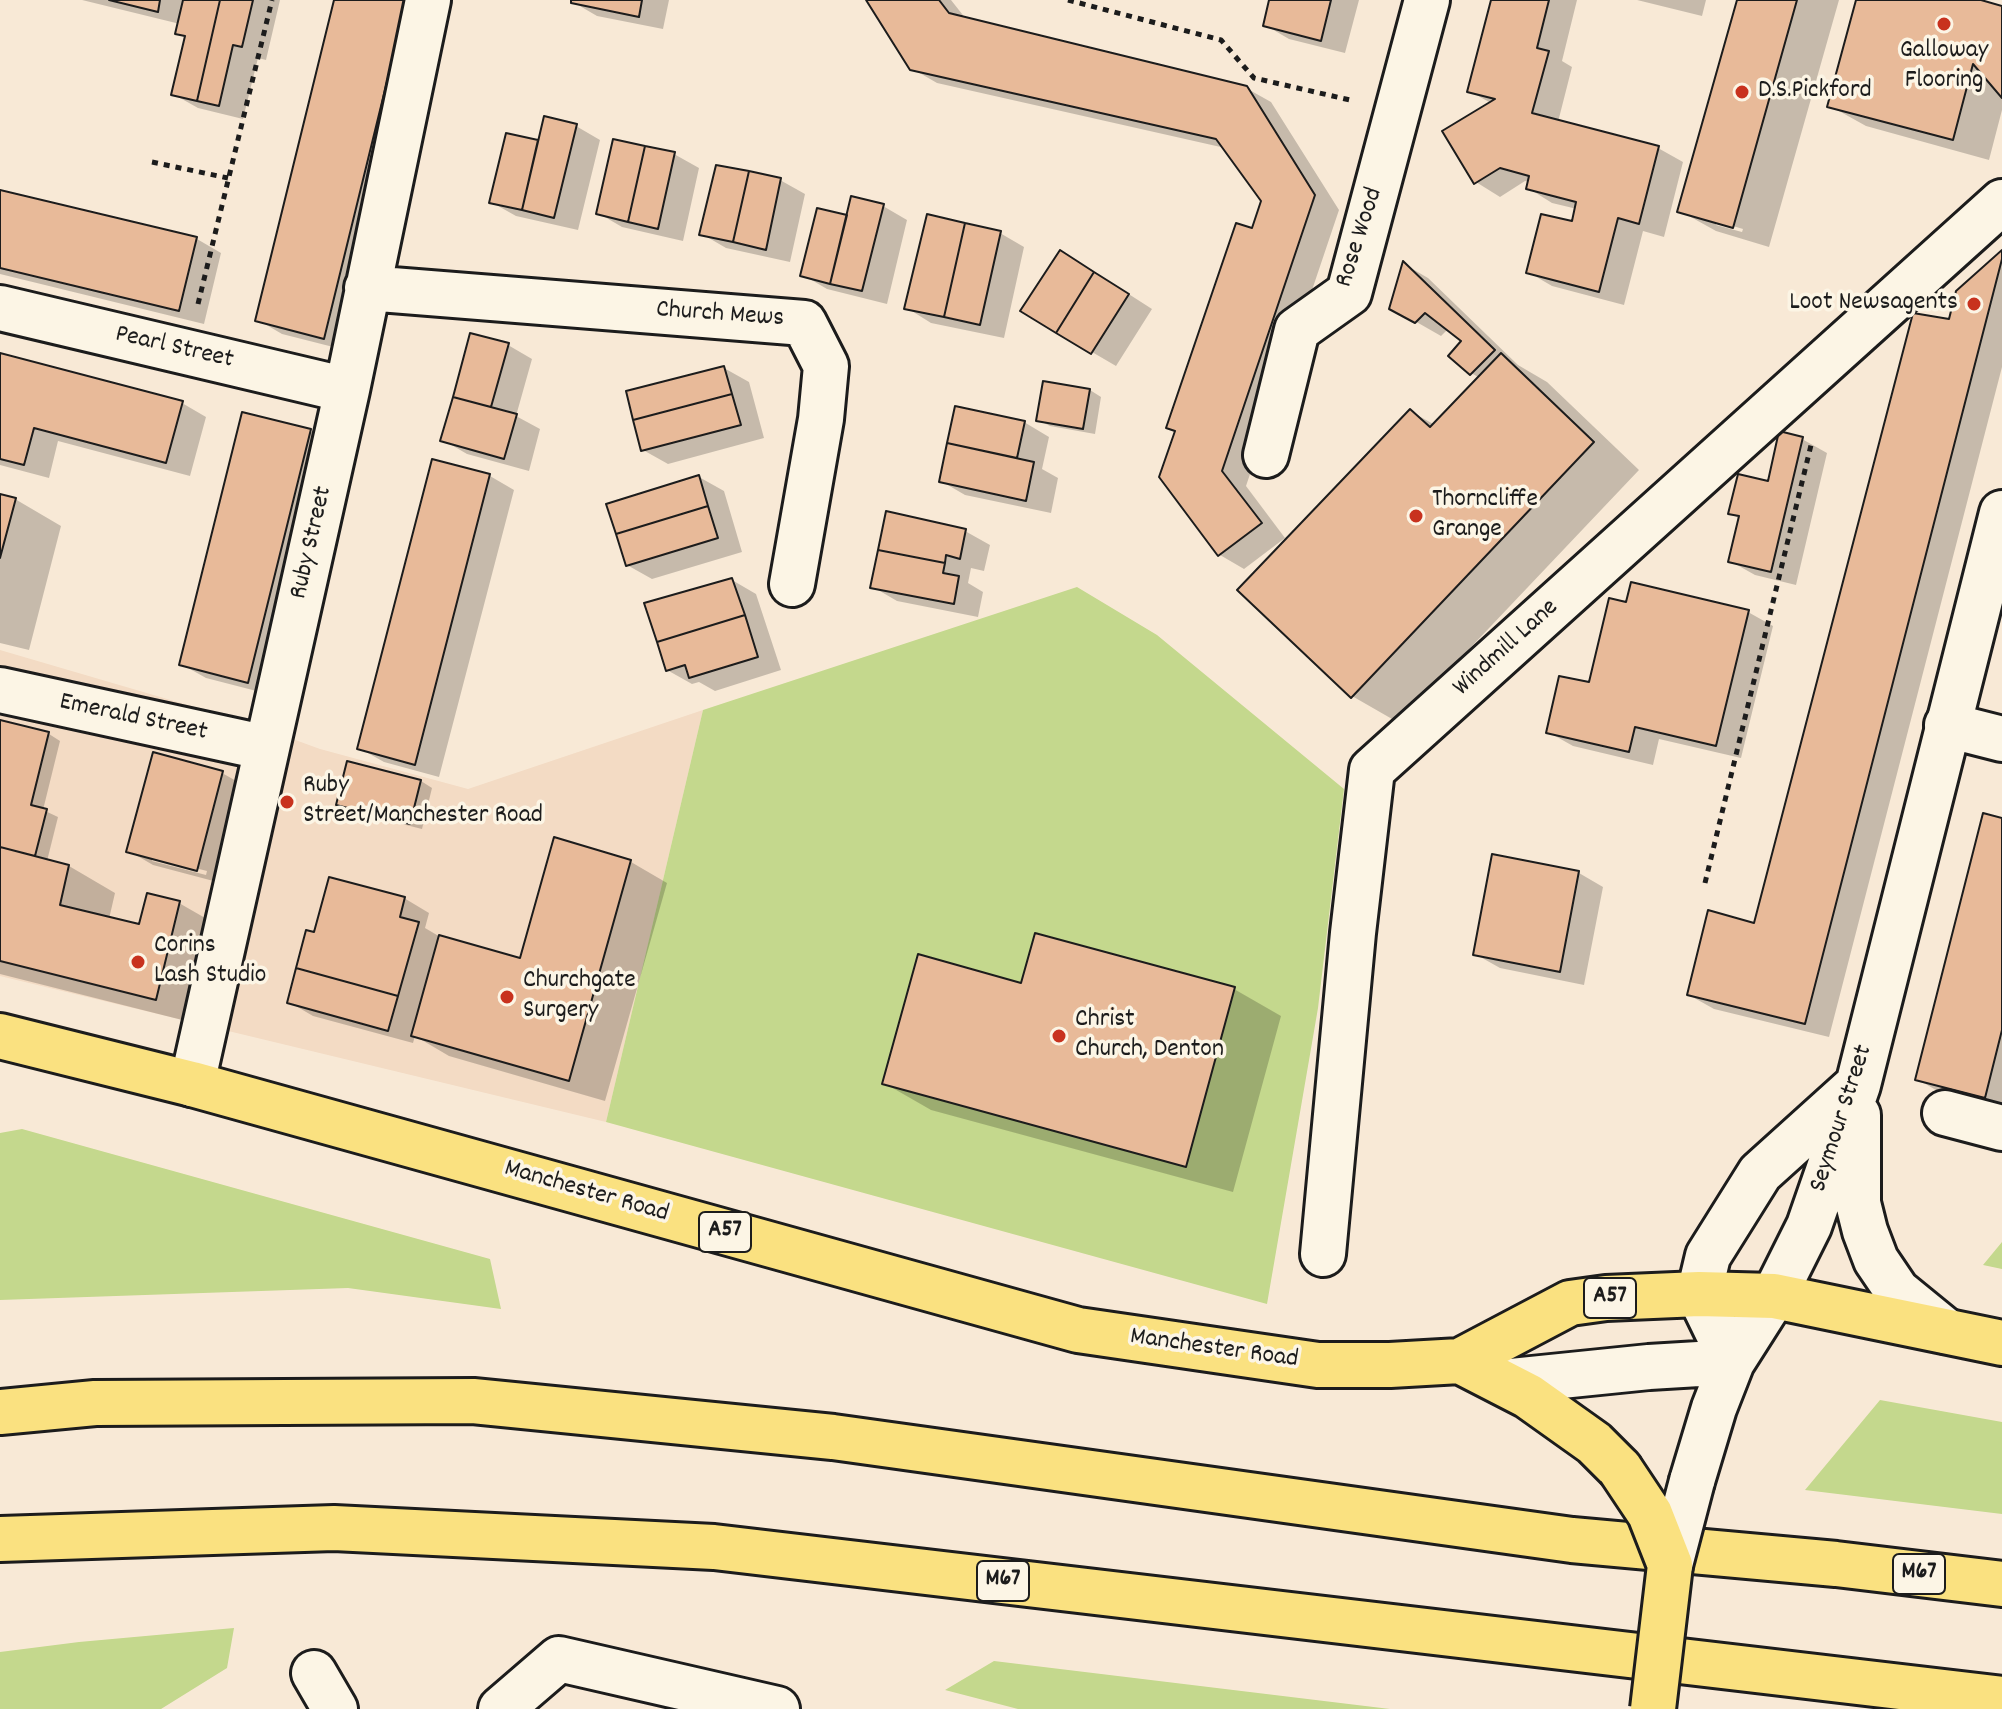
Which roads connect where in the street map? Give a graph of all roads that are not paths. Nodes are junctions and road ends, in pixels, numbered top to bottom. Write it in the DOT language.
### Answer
graph roads {
  1 [pos="428,0"];
  2 [pos="1427,0"];
  3 [pos="2002,202"];
  4 [pos="367,288"];
  5 [pos="0,308"];
  6 [pos="347,390"];
  7 [pos="1266,455"];
  8 [pos="2002,513"];
  9 [pos="792,584"];
  10 [pos="0,690"];
  11 [pos="1947,725"];
  12 [pos="2002,739"];
  13 [pos="267,748"];
  14 [pos="0,1036"];
  15 [pos="192,1084"];
  16 [pos="1858,1085"];
  17 [pos="1945,1113"];
  18 [pos="2002,1128"];
  19 [pos="1323,1254"];
  20 [pos="1699,1294"];
  21 [pos="1774,1296"];
  22 [pos="1946,1331"];
  23 [pos="2002,1343"];
  24 [pos="1460,1361"];
  25 [pos="1732,1362"];
  26 [pos="1502,1382"];
  27 [pos="0,1412"];
  28 [pos="0,1539"];
  29 [pos="1670,1565"];
  30 [pos="2002,1584"];
  31 [pos="2002,1699"];
  32 [pos="501,1709"];
  33 [pos="777,1709"];
  34 [pos="1653,1709"];
  1 -- 4 [label="street, Ruby Street"];
  2 -- 7 [label="street, Rose Wood"];
  3 -- 19 [label="street, Windmill Lane"];
  4 -- 6 [label="street, Ruby Street"];
  4 -- 9 [label="street, Church Mews"];
  5 -- 6 [label="street, Pearl Street"];
  6 -- 13 [label="street, Ruby Street"];
  8 -- 11 [label="street, Seymour Street"];
  10 -- 13 [label="street, Emerald Street"];
  11 -- 12 [label="street"];
  11 -- 16 [label="street, Seymour Street"];
  13 -- 15 [label="street, Ruby Street"];
  14 -- 15 [label="main road, Manchester Road / A57"];
  15 -- 24 [label="main road, Manchester Road / A57"];
  16 -- 20 [label="street"];
  16 -- 21 [label="street, Seymour Street"];
  16 -- 22 [label="street"];
  17 -- 18 [label="street"];
  20 -- 21 [label="main road, Manchester Road / A57"];
  20 -- 24 [label="main road, Manchester Road / A57"];
  20 -- 25 [label="street"];
  21 -- 22 [label="main road, A57"];
  21 -- 25 [label="street, Seymour Street"];
  22 -- 23 [label="main road, A57"];
  24 -- 26 [label="main road, Manchester Road"];
  25 -- 26 [label="street"];
  25 -- 29 [label="street, Seymour Street, bridge"];
  26 -- 29 [label="main road, Manchester Road, bridge"];
  27 -- 30 [label="main road, M67"];
  28 -- 31 [label="main road, M67"];
  29 -- 34 [label="main road, Seymour Street, bridge"];
  32 -- 33 [label="street"];
}
